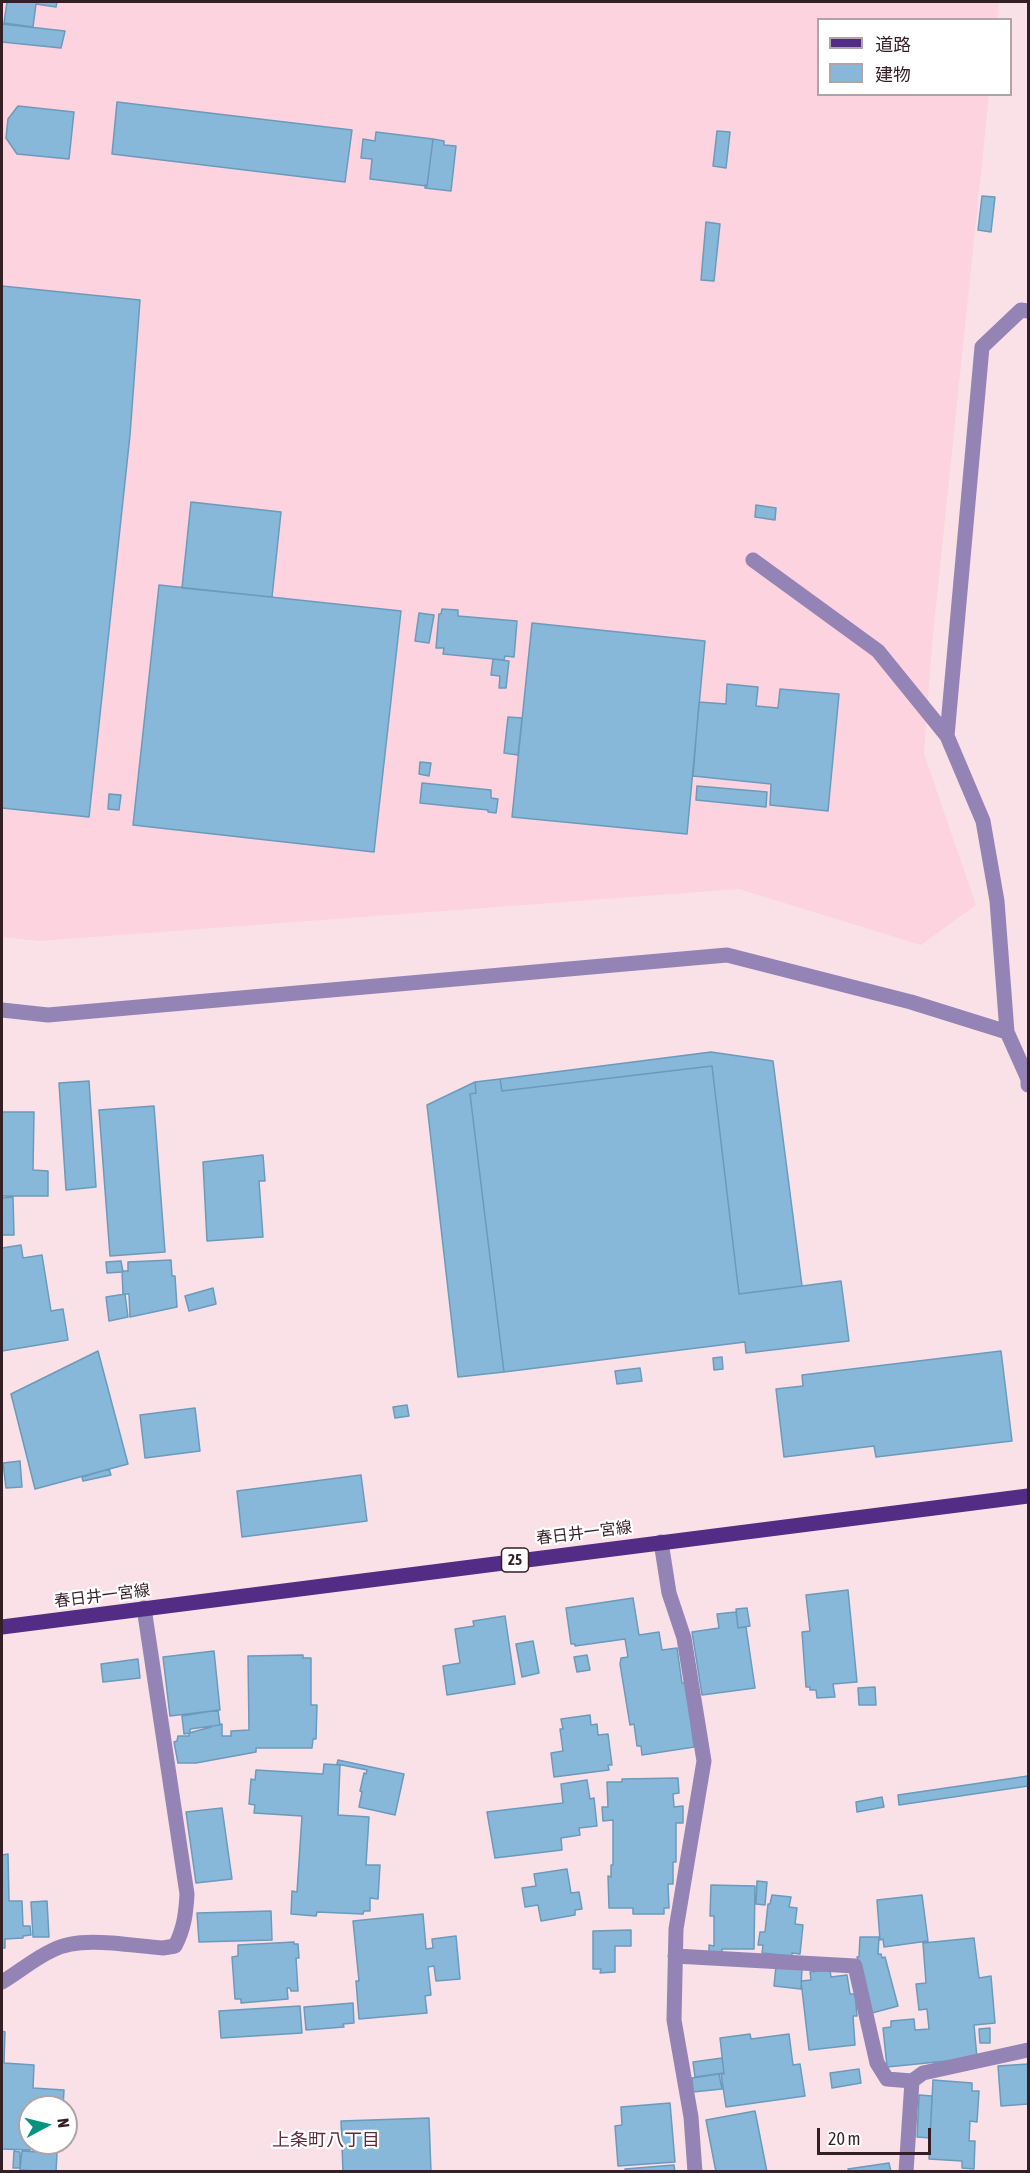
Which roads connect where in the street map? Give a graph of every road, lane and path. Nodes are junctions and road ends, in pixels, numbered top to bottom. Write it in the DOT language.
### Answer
graph roads {
  1 [pos="1029,311"];
  2 [pos="753,560"];
  3 [pos="947,736"];
  4 [pos="2,1010"];
  5 [pos="1007,1032"];
  6 [pos="1029,1085"];
  7 [pos="1029,1496"];
  8 [pos="661,1542"];
  9 [pos="144,1608"];
  10 [pos="2,1627"];
  11 [pos="675,1956"];
  12 [pos="2,1982"];
  13 [pos="1029,2050"];
  14 [pos="912,2081"];
  15 [pos="695,2172"];
  16 [pos="906,2172"];
  1 -- 3 [label="street"];
  2 -- 3 [label="street"];
  3 -- 5 [label="street"];
  4 -- 5 [label="street"];
  5 -- 6 [label="street"];
  7 -- 8 [label="main road, 春日井一宮線 / 25"];
  8 -- 9 [label="main road, 春日井一宮線 / 25"];
  8 -- 11 [label="street"];
  9 -- 10 [label="main road, 春日井一宮線 / 25"];
  9 -- 12 [label="street"];
  11 -- 14 [label="street"];
  11 -- 15 [label="street"];
  13 -- 14 [label="street"];
  14 -- 16 [label="street"];
}
